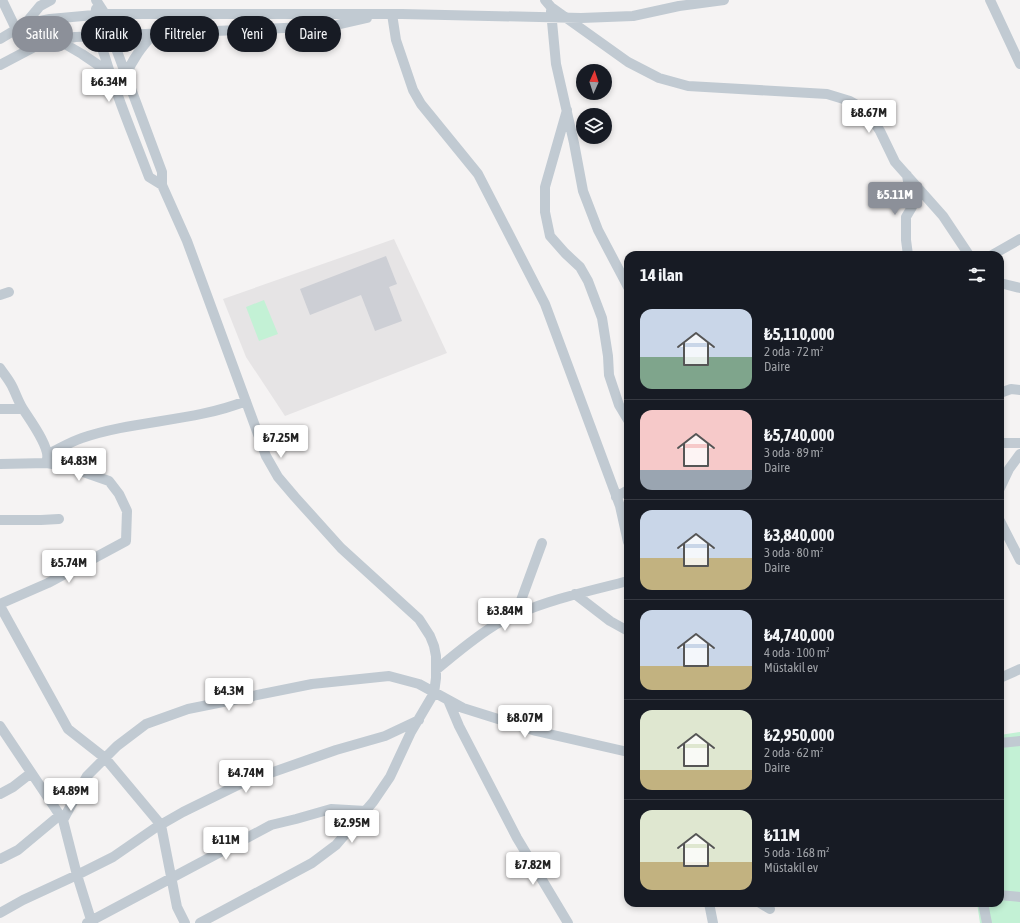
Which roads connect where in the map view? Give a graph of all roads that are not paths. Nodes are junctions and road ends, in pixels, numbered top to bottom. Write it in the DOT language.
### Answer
graph roads {
  1 [pos="2,0"];
  2 [pos="51,0"];
  3 [pos="724,0"];
  4 [pos="990,0"];
  5 [pos="97,1"];
  6 [pos="549,8"];
  7 [pos="100,14"];
  8 [pos="387,14"];
  9 [pos="14,16"];
  10 [pos="30,16"];
  11 [pos="73,17"];
  12 [pos="565,18"];
  13 [pos="219,30"];
  14 [pos="12,32"];
  15 [pos="150,38"];
  16 [pos="0,39"];
  17 [pos="73,49"];
  18 [pos="25,52"];
  19 [pos="103,52"];
  20 [pos="117,52"];
  21 [pos="1020,64"];
  22 [pos="0,65"];
  23 [pos="110,73"];
  24 [pos="126,76"];
  25 [pos="567,110"];
  26 [pos="907,175"];
  27 [pos="162,185"];
  28 [pos="1020,238"];
  29 [pos="907,251"];
  30 [pos="966,251"];
  31 [pos="999,251"];
  32 [pos="624,279"];
  33 [pos="1004,284"];
  34 [pos="1020,288"];
  35 [pos="0,368"];
  36 [pos="1020,390"];
  37 [pos="1004,392"];
  38 [pos="246,401"];
  39 [pos="0,409"];
  40 [pos="23,409"];
  41 [pos="624,413"];
  42 [pos="1004,443"];
  43 [pos="1020,443"];
  44 [pos="1020,454"];
  45 [pos="48,458"];
  46 [pos="0,464"];
  47 [pos="1004,480"];
  48 [pos="624,492"];
  49 [pos="616,497"];
  50 [pos="59,518"];
  51 [pos="0,520"];
  52 [pos="624,527"];
  53 [pos="1004,529"];
  54 [pos="542,543"];
  55 [pos="1020,560"];
  56 [pos="624,583"];
  57 [pos="575,594"];
  58 [pos="0,605"];
  59 [pos="516,614"];
  60 [pos="624,629"];
  61 [pos="1020,669"];
  62 [pos="436,670"];
  63 [pos="1004,676"];
  64 [pos="434,693"];
  65 [pos="448,700"];
  66 [pos="418,720"];
  67 [pos="0,726"];
  68 [pos="1020,741"];
  69 [pos="1004,743"];
  70 [pos="624,751"];
  71 [pos="105,758"];
  72 [pos="31,773"];
  73 [pos="0,794"];
  74 [pos="366,811"];
  75 [pos="61,818"];
  76 [pos="161,825"];
  77 [pos="0,859"];
  78 [pos="77,876"];
  79 [pos="171,878"];
  80 [pos="1004,895"];
  81 [pos="1020,897"];
  82 [pos="710,907"];
  83 [pos="984,907"];
  84 [pos="0,913"];
  85 [pos="90,922"];
  86 [pos="185,923"];
  87 [pos="200,923"];
  88 [pos="568,923"];
  89 [pos="713,923"];
  90 [pos="987,923"];
  1 -- 9 [label="street"];
  2 -- 10 [label="street"];
  3 -- 12 [label="street"];
  4 -- 21 [label="street"];
  5 -- 7 [label="street"];
  6 -- 8 [label="street"];
  6 -- 12 [label="street"];
  6 -- 25 [label="street"];
  7 -- 8 [label="street"];
  7 -- 11 [label="street"];
  8 -- 13 [label="street"];
  8 -- 49 [label="street"];
  12 -- 26 [label="street"];
  14 -- 16 [label="street"];
  15 -- 24 [label="street"];
  17 -- 23 [label="street"];
  18 -- 22 [label="street"];
  19 -- 23 [label="street"];
  20 -- 24 [label="street"];
  23 -- 27 [label="street"];
  24 -- 27 [label="street"];
  25 -- 32 [label="street"];
  25 -- 41 [label="street"];
  26 -- 29 [label="street"];
  26 -- 30 [label="street"];
  27 -- 38 [label="street"];
  28 -- 31 [label="street"];
  33 -- 34 [label="street"];
  35 -- 40 [label="street"];
  36 -- 37 [label="street"];
  38 -- 45 [label="street"];
  38 -- 62 [label="street"];
  39 -- 40 [label="street"];
  40 -- 45 [label="street"];
  42 -- 43 [label="street"];
  44 -- 47 [label="street"];
  45 -- 46 [label="street"];
  45 -- 58 [label="street"];
  48 -- 49 [label="street"];
  49 -- 52 [label="street"];
  50 -- 51 [label="street"];
  53 -- 55 [label="street"];
  54 -- 59 [label="street"];
  56 -- 57 [label="street"];
  57 -- 59 [label="street"];
  57 -- 60 [label="street"];
  58 -- 71 [label="street"];
  59 -- 62 [label="street"];
  61 -- 63 [label="street"];
  62 -- 64 [label="street"];
  64 -- 65 [label="street"];
  64 -- 66 [label="street"];
  64 -- 71 [label="street"];
  65 -- 70 [label="street"];
  65 -- 88 [label="street"];
  66 -- 74 [label="street"];
  66 -- 76 [label="street"];
  67 -- 72 [label="street"];
  68 -- 69 [label="street"];
  71 -- 75 [label="street"];
  71 -- 76 [label="street"];
  72 -- 73 [label="street"];
  72 -- 75 [label="street"];
  74 -- 79 [label="street"];
  74 -- 87 [label="street"];
  75 -- 77 [label="street"];
  75 -- 78 [label="street"];
  76 -- 78 [label="street"];
  76 -- 79 [label="street"];
  78 -- 84 [label="street"];
  78 -- 85 [label="street"];
  79 -- 85 [label="street"];
  79 -- 86 [label="street"];
  80 -- 81 [label="street"];
  82 -- 89 [label="street"];
  83 -- 90 [label="street"];
}
